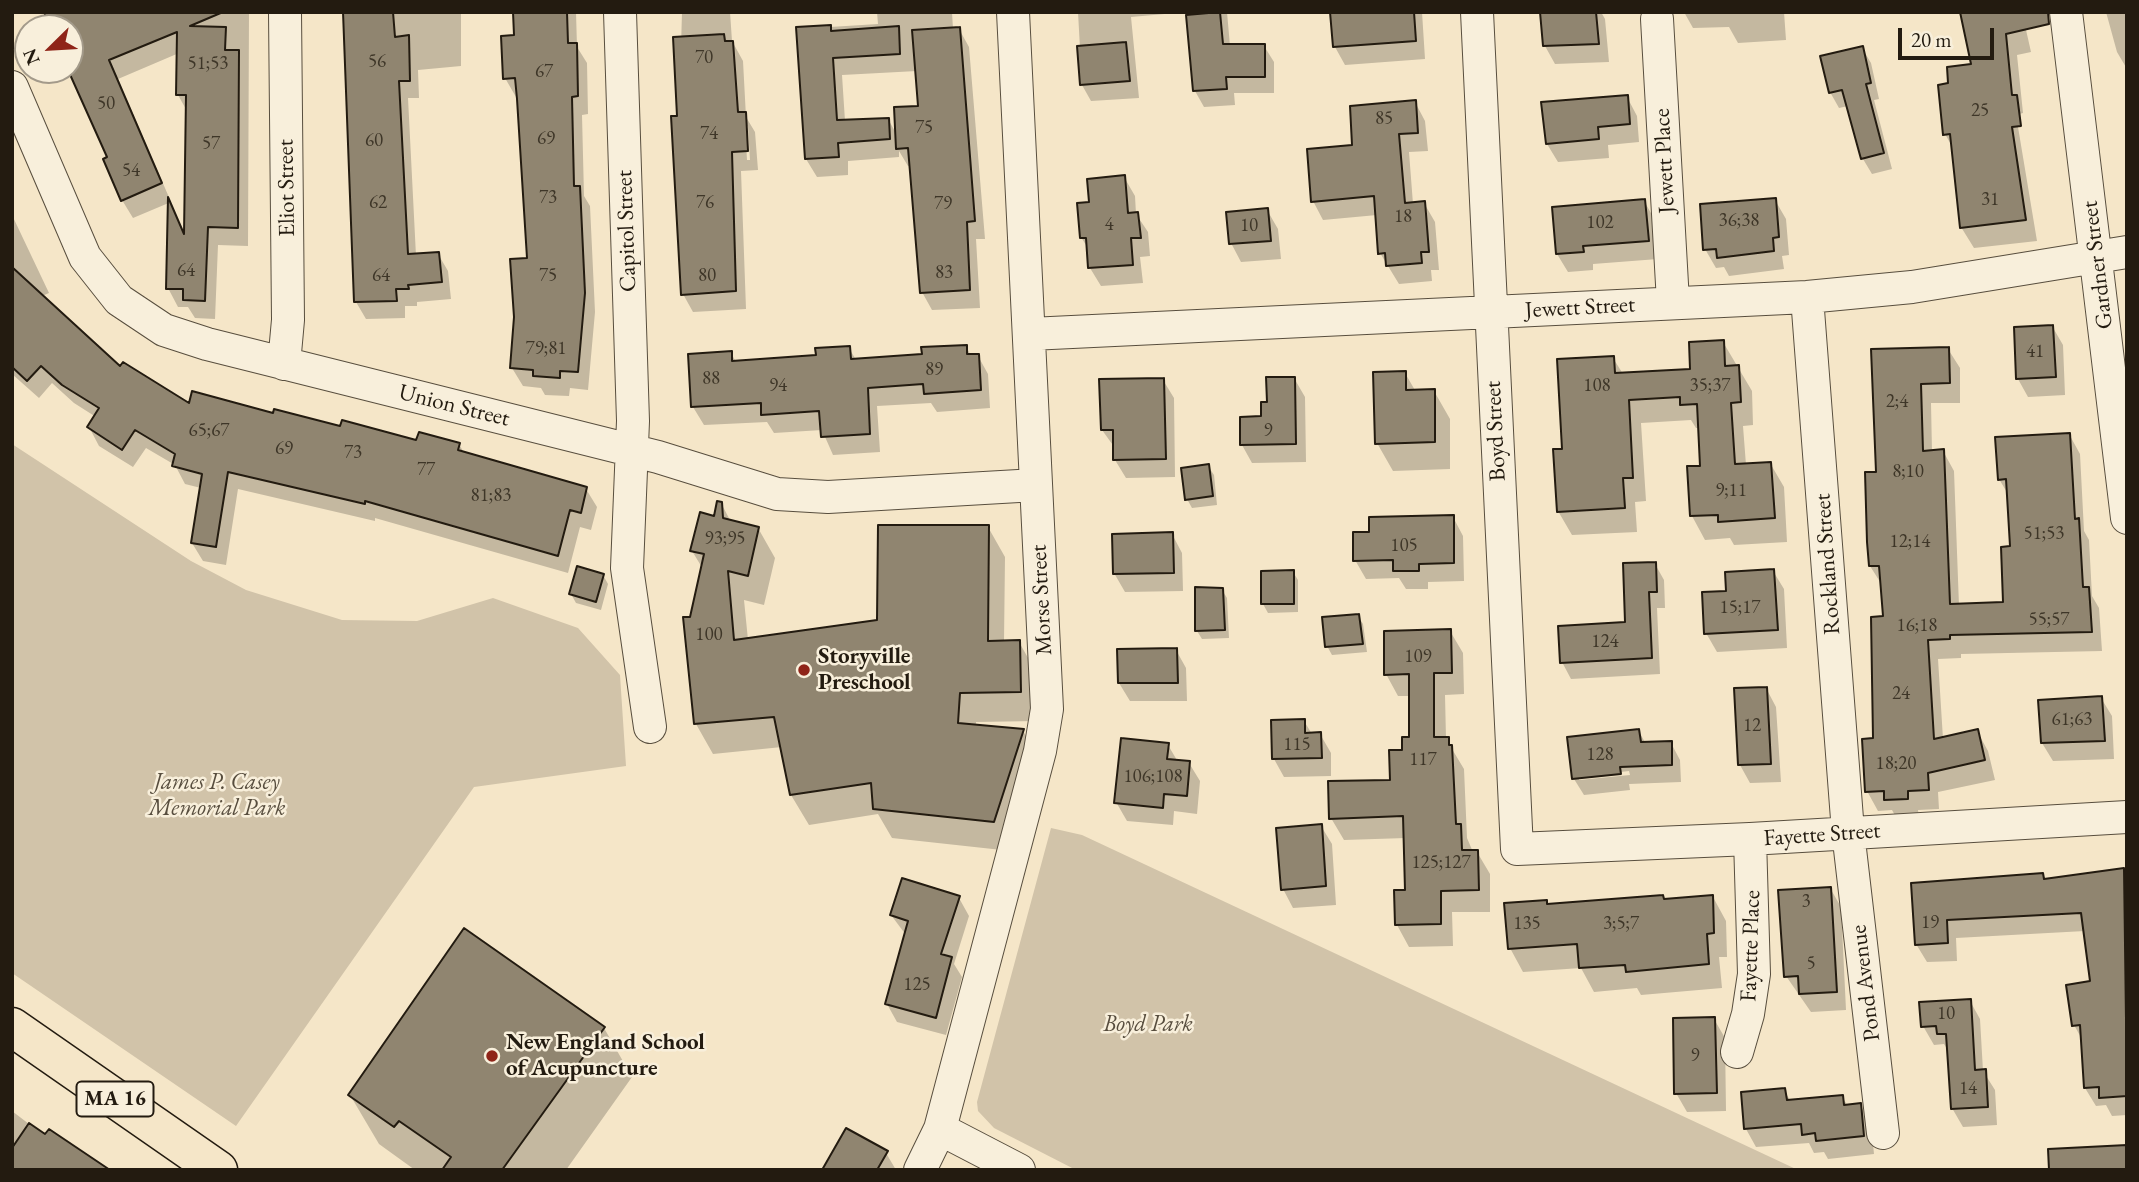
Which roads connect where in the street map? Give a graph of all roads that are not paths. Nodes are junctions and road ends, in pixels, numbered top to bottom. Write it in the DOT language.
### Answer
graph roads {
  1 [pos="285,12"];
  2 [pos="620,12"];
  3 [pos="1013,12"];
  4 [pos="1477,12"];
  5 [pos="2066,12"];
  6 [pos="1657,19"];
  7 [pos="12,87"];
  8 [pos="2112,254"];
  9 [pos="1807,296"];
  10 [pos="1673,302"];
  11 [pos="1490,313"];
  12 [pos="1030,334"];
  13 [pos="284,364"];
  14 [pos="631,450"];
  15 [pos="1036,485"];
  16 [pos="2127,518"];
  17 [pos="650,727"];
  18 [pos="2127,817"];
  19 [pos="1848,832"];
  20 [pos="1750,839"];
  21 [pos="1517,849"];
  22 [pos="12,1027"];
  23 [pos="1737,1052"];
  24 [pos="940,1129"];
  25 [pos="1883,1133"];
  26 [pos="218,1170"];
  27 [pos="920,1170"];
  28 [pos="1019,1170"];
  1 -- 13 [label="street, Eliot Street"];
  2 -- 14 [label="street, Capitol Street"];
  3 -- 12 [label="street, Morse Street"];
  4 -- 11 [label="street, Boyd Street"];
  5 -- 8 [label="street, Gardner Street"];
  6 -- 10 [label="street, Jewett Place"];
  7 -- 13 [label="street, Union Street"];
  8 -- 9 [label="street, Jewett Street"];
  8 -- 16 [label="street, Gardner Street"];
  9 -- 10 [label="street, Jewett Street"];
  9 -- 19 [label="street, Rockland Street"];
  10 -- 11 [label="street, Jewett Street"];
  11 -- 12 [label="street, Jewett Street"];
  11 -- 21 [label="street, Boyd Street"];
  12 -- 15 [label="street, Morse Street"];
  13 -- 14 [label="street, Union Street"];
  14 -- 15 [label="street, Union Street"];
  14 -- 17 [label="street, Capitol Street"];
  15 -- 24 [label="street, Morse Street"];
  18 -- 19 [label="street, Fayette Street"];
  19 -- 20 [label="street, Fayette Street"];
  19 -- 25 [label="street, Pond Avenue"];
  20 -- 21 [label="street, Fayette Street"];
  20 -- 23 [label="street, Fayette Place"];
  22 -- 26 [label="main road, MA 16"];
  24 -- 27 [label="street, Morse Street"];
  24 -- 28 [label="street"];
}
